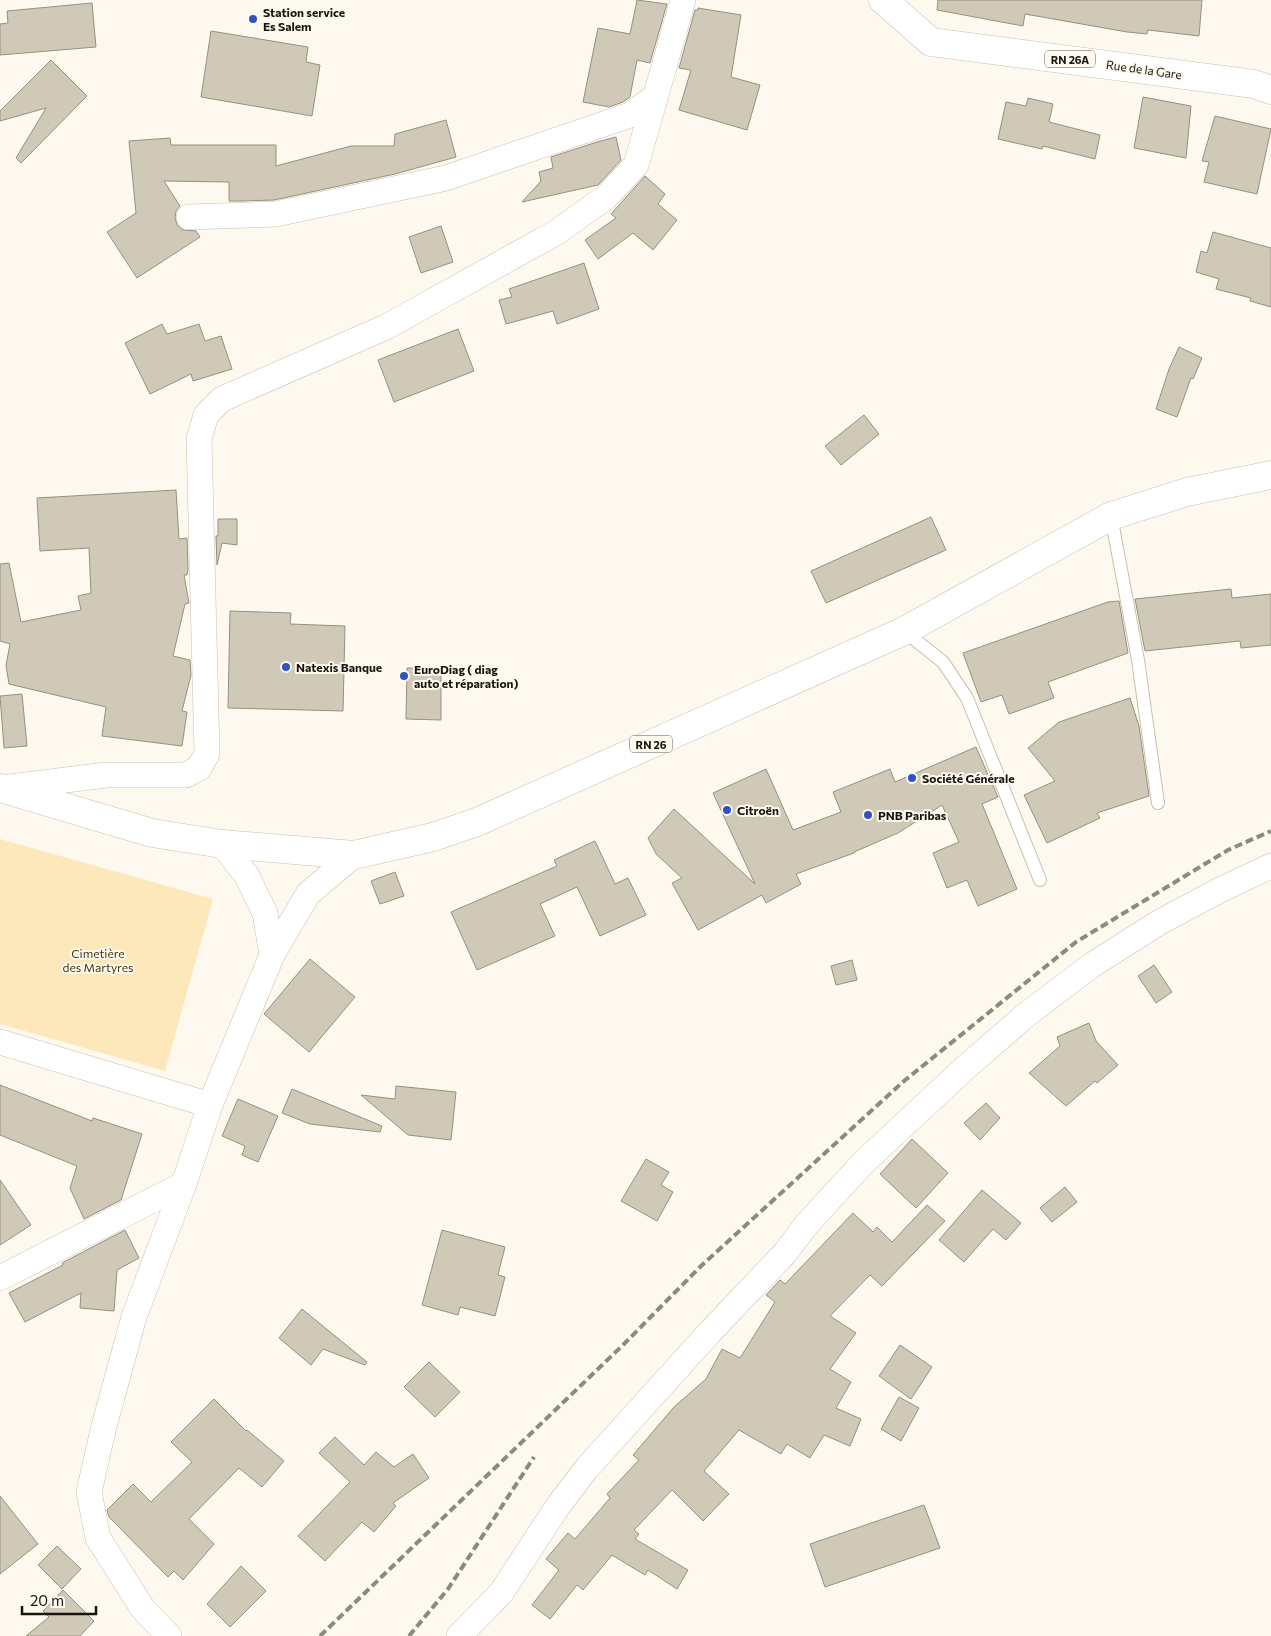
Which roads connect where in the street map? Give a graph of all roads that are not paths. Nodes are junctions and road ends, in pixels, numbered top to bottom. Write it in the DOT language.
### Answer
graph roads {
  1 [pos="683,0"];
  2 [pos="883,0"];
  3 [pos="1271,90"];
  4 [pos="656,96"];
  5 [pos="189,217"];
  6 [pos="1271,474"];
  7 [pos="1111,516"];
  8 [pos="904,631"];
  9 [pos="0,788"];
  10 [pos="1158,803"];
  11 [pos="222,844"];
  12 [pos="354,855"];
  13 [pos="1271,866"];
  14 [pos="1040,880"];
  15 [pos="272,955"];
  16 [pos="0,1042"];
  17 [pos="210,1105"];
  18 [pos="184,1184"];
  19 [pos="0,1278"];
  20 [pos="169,1636"];
  21 [pos="458,1636"];
  1 -- 4 [label="street"];
  2 -- 3 [label="main road, Rue de la Gare / RN 26A"];
  4 -- 5 [label="street"];
  4 -- 9 [label="street"];
  6 -- 7 [label="main road, RN 26"];
  7 -- 8 [label="main road, RN 26"];
  7 -- 10 [label="lane"];
  8 -- 12 [label="main road, RN 26"];
  8 -- 14 [label="lane"];
  9 -- 11 [label="main road, RN 26"];
  11 -- 12 [label="main road, RN 26"];
  11 -- 15 [label="street"];
  12 -- 15 [label="street"];
  13 -- 21 [label="street"];
  15 -- 17 [label="street"];
  16 -- 17 [label="street"];
  17 -- 18 [label="street"];
  18 -- 19 [label="street"];
  18 -- 20 [label="street"];
}
